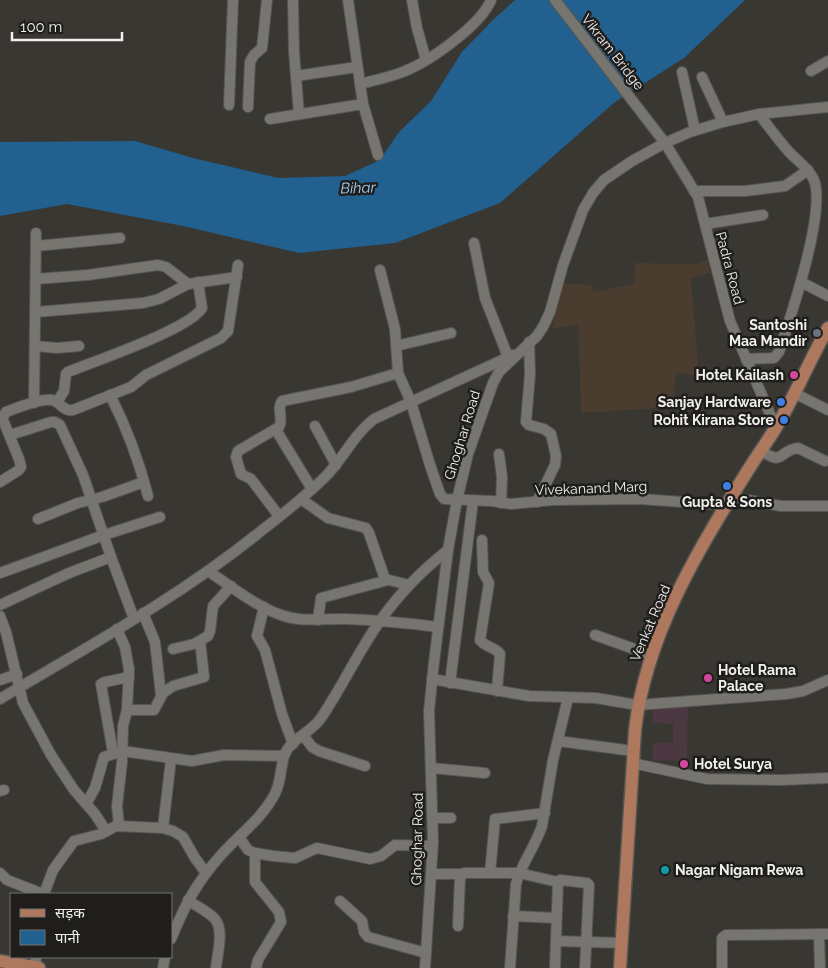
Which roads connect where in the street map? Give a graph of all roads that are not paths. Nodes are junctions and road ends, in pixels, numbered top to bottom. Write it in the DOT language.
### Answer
graph roads {
  1 [pos="233,0"];
  2 [pos="267,0"];
  3 [pos="293,0"];
  4 [pos="348,0"];
  5 [pos="412,0"];
  6 [pos="491,0"];
  7 [pos="555,0"];
  8 [pos="426,60"];
  9 [pos="828,61"];
  10 [pos="358,67"];
  11 [pos="682,72"];
  12 [pos="811,72"];
  13 [pos="296,76"];
  14 [pos="702,77"];
  15 [pos="360,84"];
  16 [pos="363,104"];
  17 [pos="229,105"];
  18 [pos="248,107"];
  19 [pos="828,107"];
  20 [pos="299,114"];
  21 [pos="759,114"];
  22 [pos="270,119"];
  23 [pos="649,120"];
  24 [pos="723,122"];
  25 [pos="694,130"];
  26 [pos="665,142"];
  27 [pos="378,156"];
  28 [pos="808,170"];
  29 [pos="694,191"];
  30 [pos="763,215"];
  31 [pos="705,224"];
  32 [pos="36,233"];
  33 [pos="120,238"];
  34 [pos="474,243"];
  35 [pos="36,246"];
  36 [pos="238,266"];
  37 [pos="380,270"];
  38 [pos="237,277"];
  39 [pos="36,278"];
  40 [pos="801,282"];
  41 [pos="193,283"];
  42 [pos="828,296"];
  43 [pos="36,312"];
  44 [pos="828,328"];
  45 [pos="451,333"];
  46 [pos="529,342"];
  47 [pos="35,346"];
  48 [pos="78,346"];
  49 [pos="396,346"];
  50 [pos="518,352"];
  51 [pos="508,357"];
  52 [pos="746,359"];
  53 [pos="398,373"];
  54 [pos="794,392"];
  55 [pos="110,396"];
  56 [pos="57,402"];
  57 [pos="411,402"];
  58 [pos="34,403"];
  59 [pos="828,410"];
  60 [pos="314,426"];
  61 [pos="776,428"];
  62 [pos="276,430"];
  63 [pos="10,435"];
  64 [pos="760,450"];
  65 [pos="499,454"];
  66 [pos="825,461"];
  67 [pos="336,465"];
  68 [pos="0,482"];
  69 [pos="144,482"];
  70 [pos="312,489"];
  71 [pos="148,496"];
  72 [pos="301,499"];
  73 [pos="92,500"];
  74 [pos="457,500"];
  75 [pos="473,501"];
  76 [pos="729,501"];
  77 [pos="537,502"];
  78 [pos="501,503"];
  79 [pos="828,506"];
  80 [pos="279,516"];
  81 [pos="160,517"];
  82 [pos="38,519"];
  83 [pos="104,535"];
  84 [pos="482,540"];
  85 [pos="448,550"];
  86 [pos="110,557"];
  87 [pos="208,571"];
  88 [pos="0,573"];
  89 [pos="388,580"];
  90 [pos="409,584"];
  91 [pos="230,586"];
  92 [pos="0,605"];
  93 [pos="264,607"];
  94 [pos="0,616"];
  95 [pos="139,616"];
  96 [pos="318,620"];
  97 [pos="381,620"];
  98 [pos="438,627"];
  99 [pos="117,629"];
  100 [pos="595,635"];
  101 [pos="200,641"];
  102 [pos="173,649"];
  103 [pos="651,655"];
  104 [pos="17,674"];
  105 [pos="129,677"];
  106 [pos="432,679"];
  107 [pos="0,680"];
  108 [pos="828,680"];
  109 [pos="450,683"];
  110 [pos="20,687"];
  111 [pos="497,691"];
  112 [pos="161,695"];
  113 [pos="568,698"];
  114 [pos="0,699"];
  115 [pos="638,705"];
  116 [pos="127,710"];
  117 [pos="303,735"];
  118 [pos="558,741"];
  119 [pos="293,744"];
  120 [pos="118,752"];
  121 [pos="284,756"];
  122 [pos="632,757"];
  123 [pos="171,759"];
  124 [pos="365,766"];
  125 [pos="430,768"];
  126 [pos="485,773"];
  127 [pos="828,778"];
  128 [pos="86,804"];
  129 [pos="545,813"];
  130 [pos="433,818"];
  131 [pos="451,818"];
  132 [pos="119,825"];
  133 [pos="163,828"];
  134 [pos="106,831"];
  135 [pos="240,837"];
  136 [pos="432,846"];
  137 [pos="255,853"];
  138 [pos="206,873"];
  139 [pos="490,873"];
  140 [pos="519,873"];
  141 [pos="431,874"];
  142 [pos="462,874"];
  143 [pos="1,876"];
  144 [pos="558,882"];
  145 [pos="40,893"];
  146 [pos="43,893"];
  147 [pos="188,900"];
  148 [pos="340,901"];
  149 [pos="183,911"];
  150 [pos="172,913"];
  151 [pos="513,916"];
  152 [pos="556,918"];
  153 [pos="458,926"];
  154 [pos="824,934"];
  155 [pos="172,937"];
  156 [pos="556,941"];
  157 [pos="587,942"];
  158 [pos="621,943"];
  159 [pos="426,952"];
  160 [pos="0,961"];
  161 [pos="35,968"];
  162 [pos="39,968"];
  163 [pos="216,968"];
  164 [pos="256,968"];
  165 [pos="425,968"];
  166 [pos="510,968"];
  167 [pos="555,968"];
  168 [pos="586,968"];
  169 [pos="620,968"];
  170 [pos="722,968"];
  171 [pos="820,968"];
  1 -- 17 [label="street"];
  2 -- 18 [label="street"];
  3 -- 13 [label="street"];
  4 -- 10 [label="street"];
  5 -- 8 [label="street"];
  6 -- 8 [label="street"];
  7 -- 23 [label="street, Vikram Bridge"];
  8 -- 15 [label="street"];
  9 -- 12 [label="street"];
  10 -- 13 [label="street"];
  10 -- 15 [label="street"];
  11 -- 25 [label="street"];
  13 -- 20 [label="street"];
  14 -- 24 [label="street"];
  15 -- 16 [label="street"];
  16 -- 20 [label="street"];
  16 -- 27 [label="street"];
  19 -- 21 [label="street, Ghoghar Road"];
  20 -- 22 [label="street"];
  21 -- 24 [label="street, Ghoghar Road"];
  21 -- 28 [label="street"];
  23 -- 26 [label="street, Padra Road"];
  24 -- 25 [label="street, Ghoghar Road"];
  25 -- 26 [label="street, Ghoghar Road"];
  26 -- 29 [label="street, Padra Road"];
  26 -- 46 [label="street, Ghoghar Road"];
  28 -- 29 [label="street"];
  28 -- 40 [label="street"];
  29 -- 31 [label="street, Padra Road"];
  30 -- 31 [label="street"];
  31 -- 52 [label="street, Padra Road"];
  32 -- 35 [label="street"];
  33 -- 35 [label="street"];
  34 -- 51 [label="street"];
  35 -- 39 [label="street"];
  36 -- 38 [label="street"];
  37 -- 49 [label="street"];
  38 -- 41 [label="street"];
  38 -- 55 [label="street"];
  39 -- 41 [label="street"];
  39 -- 43 [label="street"];
  40 -- 42 [label="street"];
  40 -- 52 [label="street"];
  41 -- 43 [label="street"];
  41 -- 56 [label="street"];
  43 -- 47 [label="street"];
  44 -- 54 [label="main road, Venkat Road"];
  45 -- 49 [label="street"];
  46 -- 50 [label="street, Ghoghar Road"];
  46 -- 77 [label="street"];
  47 -- 48 [label="street"];
  47 -- 58 [label="street"];
  49 -- 53 [label="street"];
  50 -- 51 [label="street"];
  50 -- 74 [label="street, Ghoghar Road"];
  51 -- 57 [label="street"];
  52 -- 61 [label="street, Padra Road"];
  53 -- 57 [label="street"];
  53 -- 62 [label="street"];
  54 -- 59 [label="street"];
  54 -- 61 [label="main road, Venkat Road"];
  55 -- 56 [label="street"];
  55 -- 69 [label="street"];
  56 -- 58 [label="street"];
  57 -- 67 [label="street"];
  57 -- 74 [label="street"];
  58 -- 63 [label="street"];
  60 -- 67 [label="street"];
  61 -- 64 [label="main road, Venkat Road"];
  62 -- 70 [label="street"];
  62 -- 80 [label="street"];
  63 -- 68 [label="street"];
  63 -- 73 [label="street"];
  64 -- 66 [label="street"];
  64 -- 76 [label="main road, Venkat Road"];
  65 -- 78 [label="street"];
  67 -- 70 [label="street"];
  69 -- 71 [label="street"];
  69 -- 73 [label="street"];
  70 -- 72 [label="street"];
  72 -- 80 [label="street"];
  72 -- 89 [label="street"];
  73 -- 82 [label="street"];
  73 -- 83 [label="street"];
  74 -- 75 [label="street, Vivekanand Marg"];
  74 -- 85 [label="street, Ghoghar Road"];
  75 -- 78 [label="street, Vivekanand Marg"];
  75 -- 109 [label="street"];
  76 -- 77 [label="street, Vivekanand Marg"];
  76 -- 79 [label="street, Vivekanand Marg"];
  76 -- 103 [label="main road, Venkat Road"];
  77 -- 78 [label="street, Vivekanand Marg"];
  80 -- 87 [label="street"];
  81 -- 83 [label="street"];
  83 -- 86 [label="street"];
  83 -- 88 [label="street"];
  84 -- 111 [label="street"];
  85 -- 90 [label="street"];
  85 -- 98 [label="street, Ghoghar Road"];
  86 -- 92 [label="street"];
  86 -- 95 [label="street"];
  87 -- 91 [label="street"];
  87 -- 95 [label="street"];
  89 -- 90 [label="street"];
  89 -- 96 [label="street"];
  90 -- 97 [label="street"];
  91 -- 93 [label="street"];
  91 -- 101 [label="street"];
  93 -- 96 [label="street"];
  93 -- 119 [label="street"];
  94 -- 104 [label="street"];
  95 -- 99 [label="street"];
  95 -- 112 [label="street"];
  96 -- 97 [label="street"];
  97 -- 98 [label="street"];
  97 -- 117 [label="street"];
  98 -- 106 [label="street, Ghoghar Road"];
  99 -- 105 [label="street"];
  99 -- 110 [label="street"];
  100 -- 103 [label="street"];
  101 -- 102 [label="street"];
  101 -- 112 [label="street"];
  103 -- 115 [label="main road, Venkat Road"];
  104 -- 107 [label="street"];
  104 -- 110 [label="street"];
  105 -- 116 [label="street"];
  105 -- 120 [label="street"];
  106 -- 109 [label="street"];
  106 -- 125 [label="street, Ghoghar Road"];
  108 -- 115 [label="street"];
  109 -- 111 [label="street"];
  110 -- 114 [label="street"];
  110 -- 128 [label="street"];
  111 -- 113 [label="street"];
  112 -- 116 [label="street"];
  113 -- 115 [label="street"];
  113 -- 118 [label="street"];
  115 -- 122 [label="main road, Venkat Road"];
  116 -- 120 [label="street"];
  117 -- 119 [label="street"];
  117 -- 124 [label="street"];
  118 -- 122 [label="street"];
  118 -- 129 [label="street"];
  119 -- 121 [label="street"];
  120 -- 123 [label="street"];
  120 -- 128 [label="street"];
  120 -- 132 [label="street"];
  121 -- 123 [label="street"];
  121 -- 135 [label="street"];
  122 -- 127 [label="street"];
  122 -- 158 [label="main road, Venkat Road"];
  123 -- 133 [label="street"];
  125 -- 126 [label="street"];
  125 -- 130 [label="street, Ghoghar Road"];
  128 -- 134 [label="street"];
  129 -- 139 [label="street"];
  129 -- 140 [label="street"];
  130 -- 131 [label="street"];
  130 -- 136 [label="street, Ghoghar Road"];
  132 -- 133 [label="street"];
  132 -- 134 [label="street"];
  133 -- 138 [label="street"];
  134 -- 146 [label="street"];
  135 -- 137 [label="street"];
  135 -- 138 [label="street"];
  136 -- 137 [label="street"];
  136 -- 141 [label="street, Ghoghar Road"];
  137 -- 164 [label="street"];
  138 -- 147 [label="street"];
  139 -- 140 [label="street"];
  139 -- 142 [label="street"];
  140 -- 144 [label="street"];
  140 -- 151 [label="street"];
  141 -- 142 [label="street"];
  141 -- 159 [label="street, Ghoghar Road"];
  142 -- 153 [label="street"];
  143 -- 145 [label="street"];
  144 -- 152 [label="street"];
  144 -- 157 [label="street"];
  147 -- 149 [label="street"];
  147 -- 163 [label="street"];
  148 -- 159 [label="street"];
  149 -- 150 [label="street"];
  149 -- 155 [label="street"];
  151 -- 152 [label="street"];
  151 -- 166 [label="street"];
  152 -- 156 [label="street"];
  154 -- 170 [label="street"];
  154 -- 171 [label="street"];
  156 -- 157 [label="street"];
  156 -- 167 [label="street"];
  157 -- 158 [label="street"];
  157 -- 168 [label="street"];
  158 -- 169 [label="main road, Venkat Road"];
  159 -- 165 [label="street, Ghoghar Road"];
  160 -- 161 [label="main road"];
  161 -- 162 [label="main road"];
}
